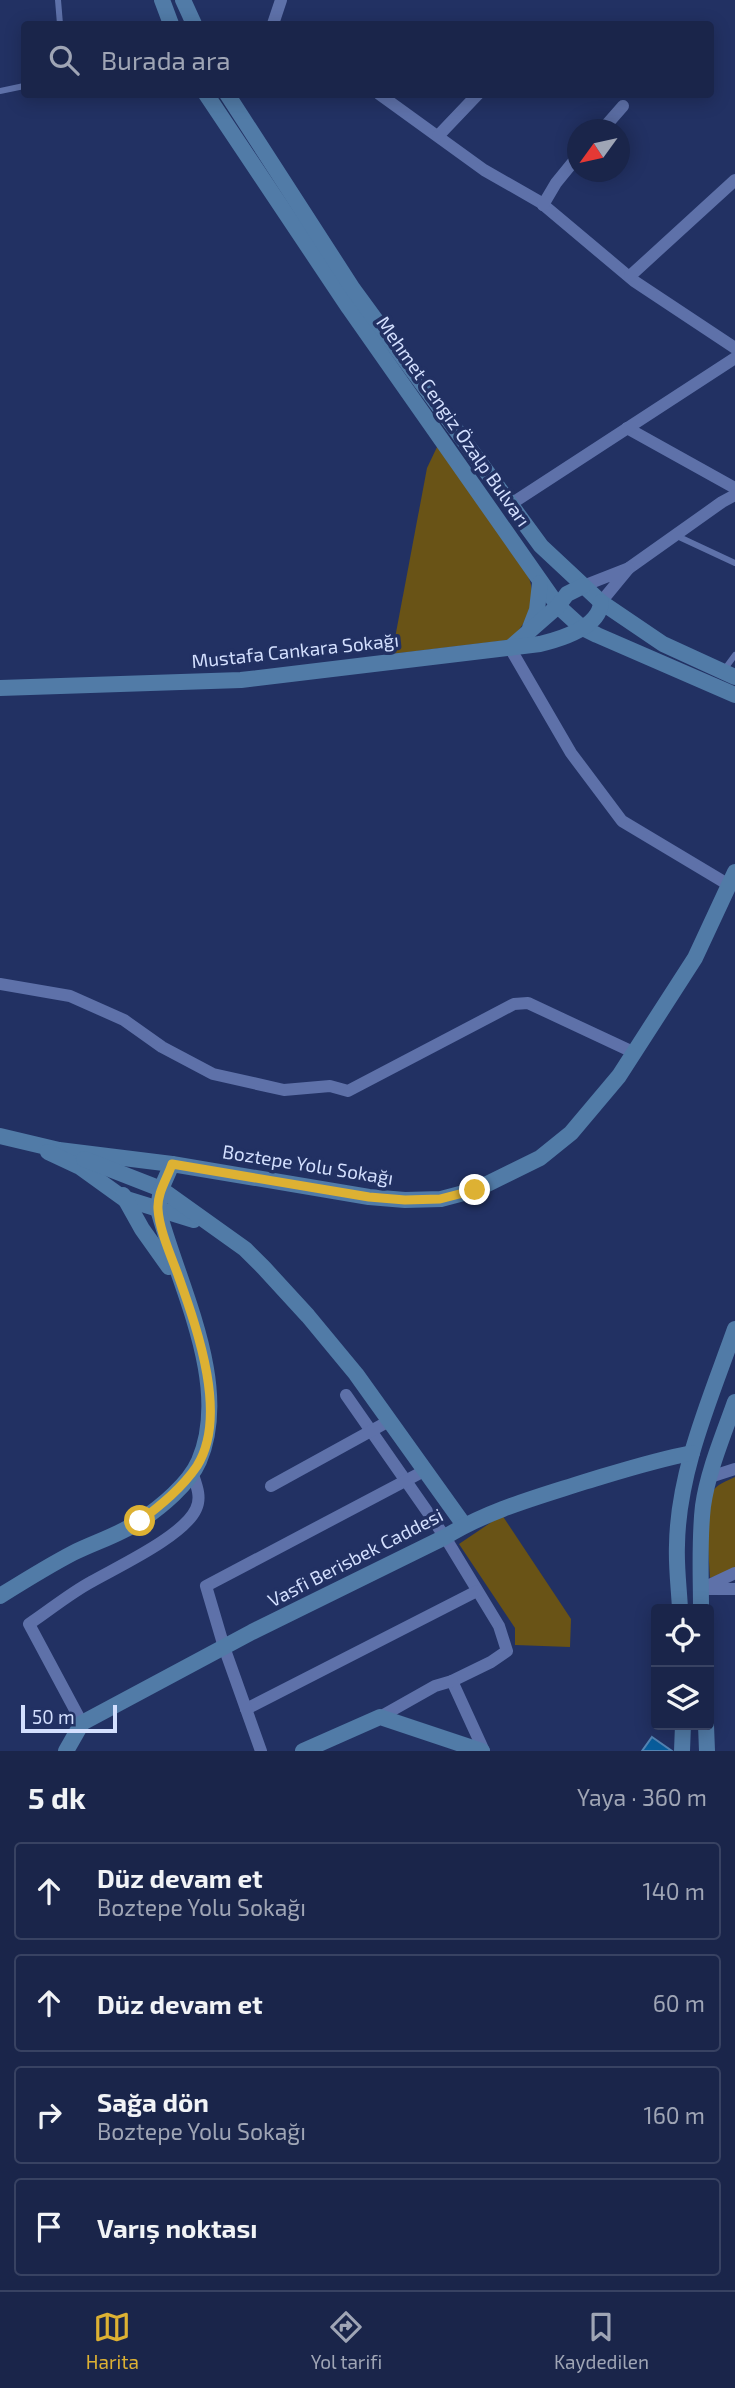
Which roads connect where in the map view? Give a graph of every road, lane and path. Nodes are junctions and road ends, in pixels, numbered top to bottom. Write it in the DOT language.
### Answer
graph roads {
  1 [pos="58,0"];
  2 [pos="162,0"];
  3 [pos="183,0"];
  4 [pos="281,0"];
  5 [pos="60,21"];
  6 [pos="170,21"];
  7 [pos="193,21"];
  8 [pos="275,21"];
  9 [pos="21,86"];
  10 [pos="0,90"];
  11 [pos="209,98"];
  12 [pos="230,98"];
  13 [pos="385,98"];
  14 [pos="474,98"];
  15 [pos="623,106"];
  16 [pos="611,119"];
  17 [pos="438,136"];
  18 [pos="567,170"];
  19 [pos="735,180"];
  20 [pos="543,205"];
  21 [pos="629,276"];
  22 [pos="735,348"];
  23 [pos="735,358"];
  24 [pos="627,428"];
  25 [pos="735,488"];
  26 [pos="735,495"];
  27 [pos="511,504"];
  28 [pos="675,535"];
  29 [pos="735,563"];
  30 [pos="629,568"];
  31 [pos="540,583"];
  32 [pos="583,586"];
  33 [pos="601,602"];
  34 [pos="558,606"];
  35 [pos="581,627"];
  36 [pos="530,628"];
  37 [pos="510,648"];
  38 [pos="735,655"];
  39 [pos="729,674"];
  40 [pos="0,688"];
  41 [pos="735,695"];
  42 [pos="732,878"];
  43 [pos="0,984"];
  44 [pos="635,1053"];
  45 [pos="0,1136"];
  46 [pos="27,1142"];
  47 [pos="59,1150"];
  48 [pos="172,1164"];
  49 [pos="126,1175"];
  50 [pos="161,1189"];
  51 [pos="123,1198"];
  52 [pos="158,1209"];
  53 [pos="219,1230"];
  54 [pos="181,1283"];
  55 [pos="735,1329"];
  56 [pos="346,1395"];
  57 [pos="735,1402"];
  58 [pos="389,1421"];
  59 [pos="370,1430"];
  60 [pos="691,1457"];
  61 [pos="735,1469"];
  62 [pos="424,1471"];
  63 [pos="192,1472"];
  64 [pos="710,1477"];
  65 [pos="405,1481"];
  66 [pos="271,1486"];
  67 [pos="685,1486"];
  68 [pos="464,1525"];
  69 [pos="444,1537"];
  70 [pos="735,1573"];
  71 [pos="701,1589"];
  72 [pos="735,1589"];
  73 [pos="477,1591"];
  74 [pos="0,1597"];
  75 [pos="680,1604"];
  76 [pos="701,1604"];
  77 [pos="224,1647"];
  78 [pos="452,1681"];
  79 [pos="246,1709"];
  80 [pos="380,1717"];
  81 [pos="82,1723"];
  82 [pos="684,1730"];
  83 [pos="706,1730"];
  84 [pos="66,1751"];
  85 [pos="261,1751"];
  86 [pos="303,1751"];
  87 [pos="483,1751"];
  88 [pos="682,1751"];
  89 [pos="707,1751"];
  1 -- 5 [label="lane"];
  2 -- 6 [label="street"];
  3 -- 7 [label="street"];
  4 -- 8 [label="street"];
  9 -- 10 [label="lane"];
  11 -- 31 [label="street, Mehmet Cengiz Özalp Bulvarı"];
  12 -- 27 [label="street, Mehmet Cengiz Özalp Bulvarı"];
  13 -- 17 [label="street"];
  14 -- 17 [label="street"];
  15 -- 16 [label="street"];
  17 -- 20 [label="street"];
  18 -- 20 [label="street"];
  19 -- 21 [label="street"];
  20 -- 21 [label="street"];
  21 -- 22 [label="street"];
  23 -- 24 [label="street"];
  24 -- 25 [label="street"];
  24 -- 27 [label="street"];
  26 -- 28 [label="street"];
  27 -- 32 [label="street, Mehmet Cengiz Özalp Bulvarı"];
  28 -- 29 [label="lane"];
  28 -- 30 [label="street"];
  30 -- 32 [label="street"];
  30 -- 33 [label="street"];
  31 -- 34 [label="street, Mehmet Cengiz Özalp Bulvarı"];
  31 -- 36 [label="street"];
  32 -- 33 [label="street, Mehmet Cengiz Özalp Bulvarı"];
  32 -- 34 [label="street"];
  33 -- 35 [label="street"];
  33 -- 39 [label="street, Mehmet Cengiz Özalp Bulvarı"];
  34 -- 35 [label="street, Mehmet Cengiz Özalp Bulvarı"];
  34 -- 36 [label="street"];
  35 -- 37 [label="street, Mustafa Cankara Sokağı"];
  35 -- 41 [label="street, Mehmet Cengiz Özalp Bulvarı"];
  36 -- 37 [label="street"];
  37 -- 40 [label="street, Mustafa Cankara Sokağı"];
  37 -- 42 [label="street"];
  38 -- 39 [label="lane"];
  42 -- 44 [label="street, Boztepe Yolu Sokağı"];
  43 -- 44 [label="street"];
  44 -- 48 [label="street, Boztepe Yolu Sokağı"];
  45 -- 46 [label="street"];
  46 -- 47 [label="street"];
  46 -- 51 [label="street"];
  47 -- 48 [label="street, Boztepe Yolu Sokağı"];
  47 -- 49 [label="street"];
  48 -- 49 [label="street"];
  48 -- 50 [label="street"];
  49 -- 50 [label="street"];
  49 -- 51 [label="street"];
  50 -- 52 [label="street"];
  50 -- 53 [label="street"];
  51 -- 52 [label="street"];
  51 -- 54 [label="street"];
  52 -- 53 [label="street"];
  52 -- 54 [label="street"];
  53 -- 58 [label="street"];
  54 -- 63 [label="street"];
  55 -- 60 [label="street"];
  56 -- 59 [label="street"];
  57 -- 64 [label="street"];
  58 -- 59 [label="street"];
  58 -- 62 [label="street"];
  59 -- 65 [label="street"];
  59 -- 66 [label="street"];
  60 -- 64 [label="street, Vasfi Berisbek Caddesi"];
  60 -- 67 [label="street"];
  60 -- 68 [label="street, Vasfi Berisbek Caddesi"];
  61 -- 64 [label="street"];
  62 -- 65 [label="street"];
  62 -- 68 [label="street"];
  63 -- 74 [label="street"];
  63 -- 81 [label="street"];
  64 -- 67 [label="street"];
  64 -- 71 [label="street"];
  65 -- 69 [label="street"];
  65 -- 77 [label="street"];
  67 -- 75 [label="street"];
  68 -- 69 [label="street, Vasfi Berisbek Caddesi"];
  69 -- 73 [label="street"];
  69 -- 77 [label="street, Vasfi Berisbek Caddesi"];
  70 -- 71 [label="street"];
  71 -- 72 [label="street"];
  71 -- 76 [label="street"];
  73 -- 78 [label="street"];
  73 -- 79 [label="street"];
  77 -- 79 [label="street"];
  77 -- 81 [label="street, Vasfi Berisbek Caddesi"];
  78 -- 80 [label="street"];
  78 -- 87 [label="street"];
  79 -- 85 [label="street"];
  80 -- 86 [label="street"];
  80 -- 87 [label="street"];
  81 -- 84 [label="street"];
  82 -- 88 [label="street"];
  83 -- 89 [label="street"];
}
